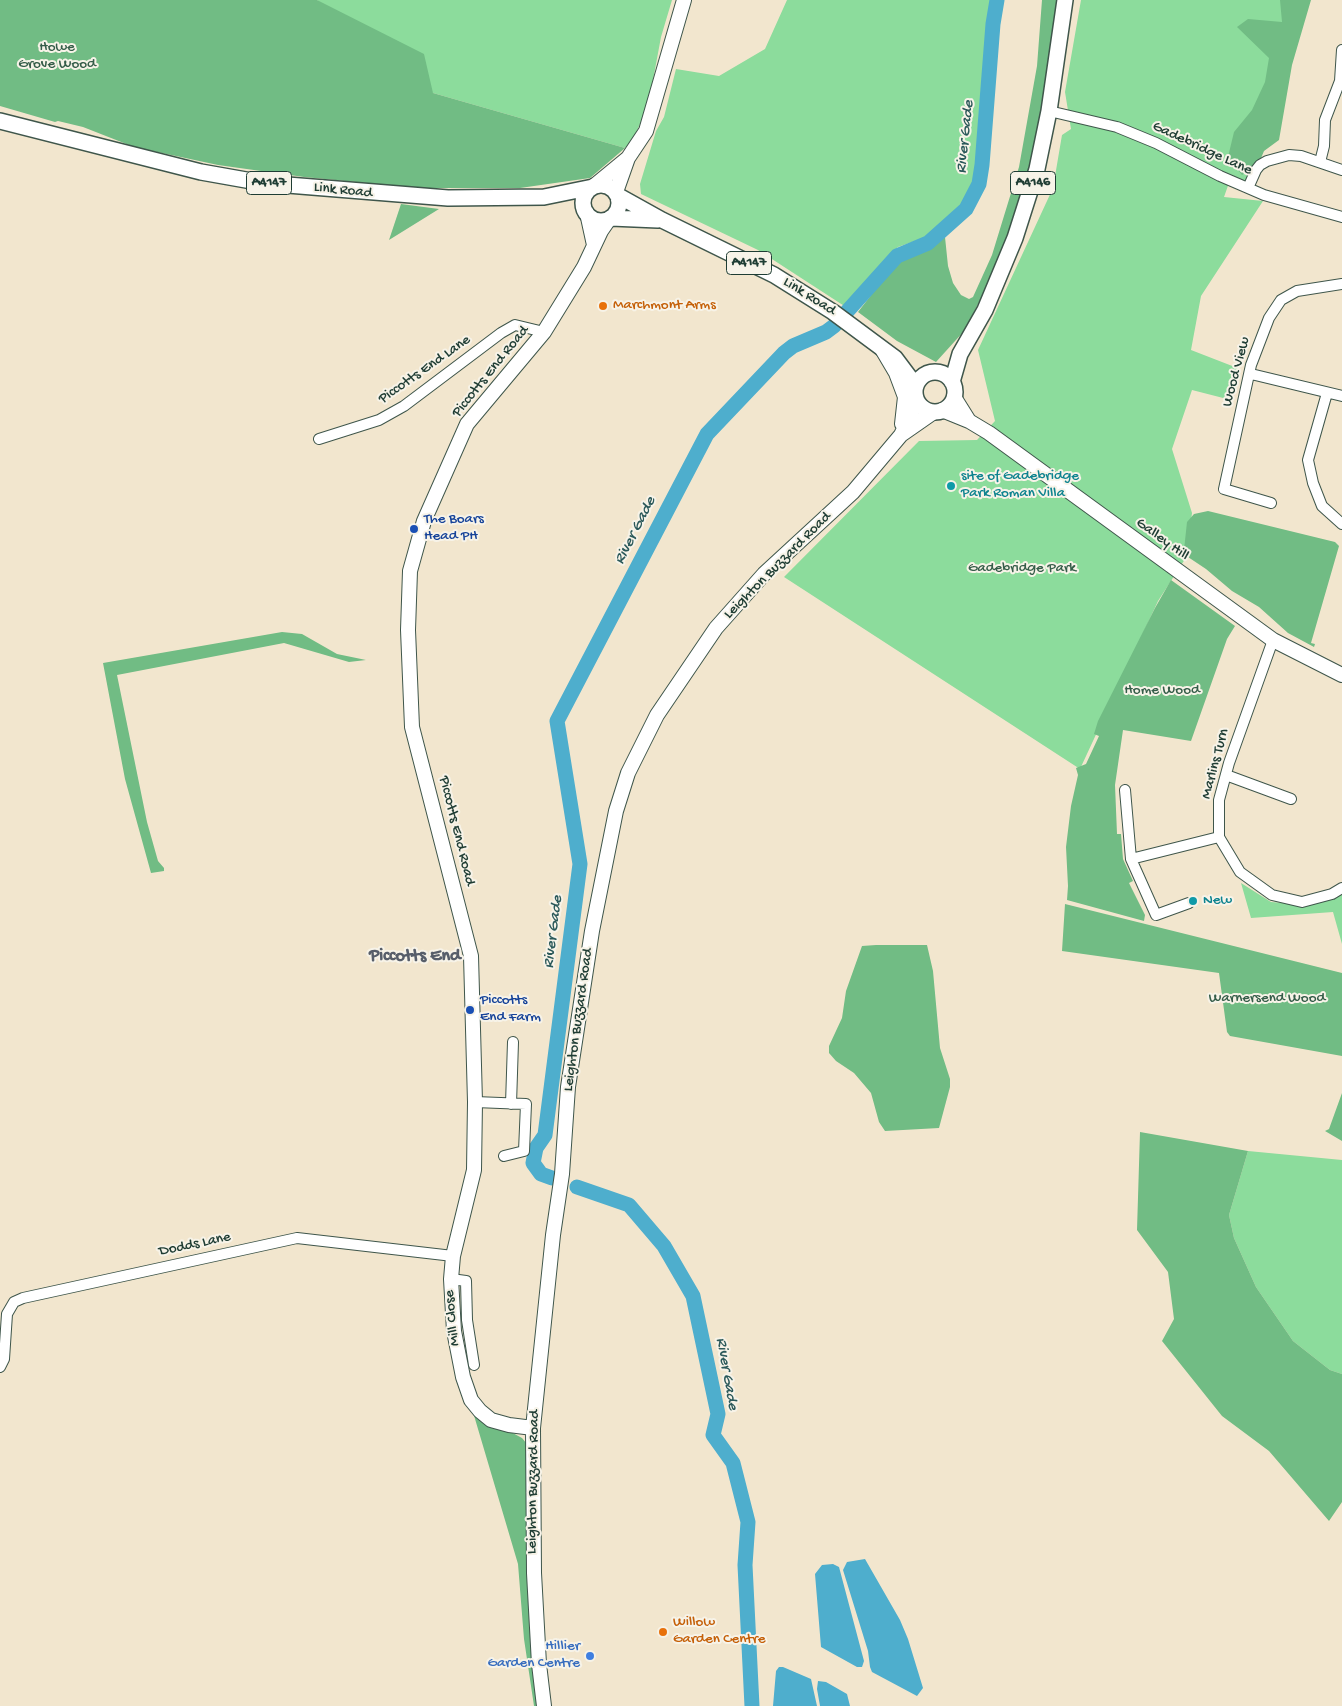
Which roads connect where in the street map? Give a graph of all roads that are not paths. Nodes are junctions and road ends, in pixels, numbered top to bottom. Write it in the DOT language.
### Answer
graph roads {
  1 [pos="684,0"];
  2 [pos="1065,0"];
  3 [pos="1342,50"];
  4 [pos="1339,96"];
  5 [pos="1049,111"];
  6 [pos="0,121"];
  7 [pos="628,158"];
  8 [pos="1320,162"];
  9 [pos="1342,170"];
  10 [pos="594,187"];
  11 [pos="1248,188"];
  12 [pos="616,193"];
  13 [pos="544,197"];
  14 [pos="586,212"];
  15 [pos="1342,217"];
  16 [pos="610,218"];
  17 [pos="662,220"];
  18 [pos="594,246"];
  19 [pos="1342,284"];
  20 [pos="544,332"];
  21 [pos="879,345"];
  22 [pos="960,354"];
  23 [pos="895,358"];
  24 [pos="934,372"];
  25 [pos="1251,374"];
  26 [pos="953,389"];
  27 [pos="1327,393"];
  28 [pos="916,394"];
  29 [pos="1342,396"];
  30 [pos="938,411"];
  31 [pos="968,421"];
  32 [pos="901,435"];
  33 [pos="320,439"];
  34 [pos="1271,503"];
  35 [pos="1342,524"];
  36 [pos="1274,640"];
  37 [pos="1342,675"];
  38 [pos="1226,775"];
  39 [pos="1125,790"];
  40 [pos="1290,799"];
  41 [pos="1219,837"];
  42 [pos="1131,859"];
  43 [pos="1342,888"];
  44 [pos="1188,903"];
  45 [pos="512,1042"];
  46 [pos="475,1102"];
  47 [pos="511,1104"];
  48 [pos="504,1156"];
  49 [pos="453,1256"];
  50 [pos="451,1279"];
  51 [pos="474,1365"];
  52 [pos="0,1367"];
  53 [pos="532,1428"];
  54 [pos="544,1706"];
  1 -- 7 [label="street"];
  2 -- 5 [label="main road, A4146"];
  3 -- 4 [label="street"];
  4 -- 8 [label="street"];
  5 -- 11 [label="street, Gadebridge Lane"];
  5 -- 22 [label="main road, A4146"];
  6 -- 13 [label="main road, Link Road / A4147"];
  7 -- 10 [label="street"];
  7 -- 12 [label="street"];
  8 -- 9 [label="street"];
  8 -- 11 [label="street"];
  10 -- 12 [label="main road, Link Road / A4147"];
  10 -- 13 [label="main road, Link Road / A4147"];
  10 -- 14 [label="main road"];
  11 -- 15 [label="street, Gadebridge Lane"];
  12 -- 16 [label="main road"];
  12 -- 17 [label="main road, Link Road / A4147"];
  13 -- 14 [label="main road, Link Road / A4147"];
  14 -- 16 [label="main road, Link Road / A4147"];
  14 -- 18 [label="street"];
  16 -- 17 [label="main road, Link Road / A4147"];
  16 -- 18 [label="street, Piccotts End Road"];
  17 -- 21 [label="main road, Link Road / A4147"];
  18 -- 20 [label="street, Piccotts End Road"];
  19 -- 25 [label="street, Wood View"];
  20 -- 33 [label="street, Piccotts End Lane"];
  20 -- 46 [label="street, Piccotts End Road"];
  21 -- 23 [label="main road, Link Road / A4147"];
  21 -- 32 [label="street"];
  22 -- 24 [label="main road, A4146"];
  22 -- 26 [label="main road, A4146"];
  23 -- 24 [label="main road, Link Road / A4147"];
  23 -- 28 [label="main road, Link Road / A4147"];
  24 -- 26 [label="main road"];
  24 -- 28 [label="main road"];
  25 -- 27 [label="street"];
  25 -- 34 [label="street, Wood View"];
  26 -- 30 [label="main road"];
  26 -- 31 [label="street"];
  27 -- 29 [label="street"];
  27 -- 35 [label="street"];
  28 -- 30 [label="main road"];
  28 -- 32 [label="street, Leighton Buzzard Road"];
  30 -- 31 [label="street, Galley Hill"];
  30 -- 32 [label="street, Leighton Buzzard Road"];
  31 -- 36 [label="street, Galley Hill"];
  32 -- 53 [label="street, Leighton Buzzard Road"];
  36 -- 37 [label="street, Galley Hill"];
  36 -- 38 [label="street, Marlins Turn"];
  38 -- 40 [label="street"];
  38 -- 41 [label="street, Marlins Turn"];
  39 -- 42 [label="street"];
  41 -- 42 [label="street"];
  41 -- 43 [label="street"];
  42 -- 44 [label="street"];
  45 -- 47 [label="street"];
  46 -- 47 [label="street"];
  46 -- 49 [label="street, Piccotts End Road"];
  47 -- 48 [label="street"];
  49 -- 50 [label="street, Piccotts End Road"];
  49 -- 52 [label="street, Dodds Lane"];
  50 -- 51 [label="street, Mill Close"];
  50 -- 53 [label="street, Piccotts End Road"];
  53 -- 54 [label="street, Leighton Buzzard Road"];
}
